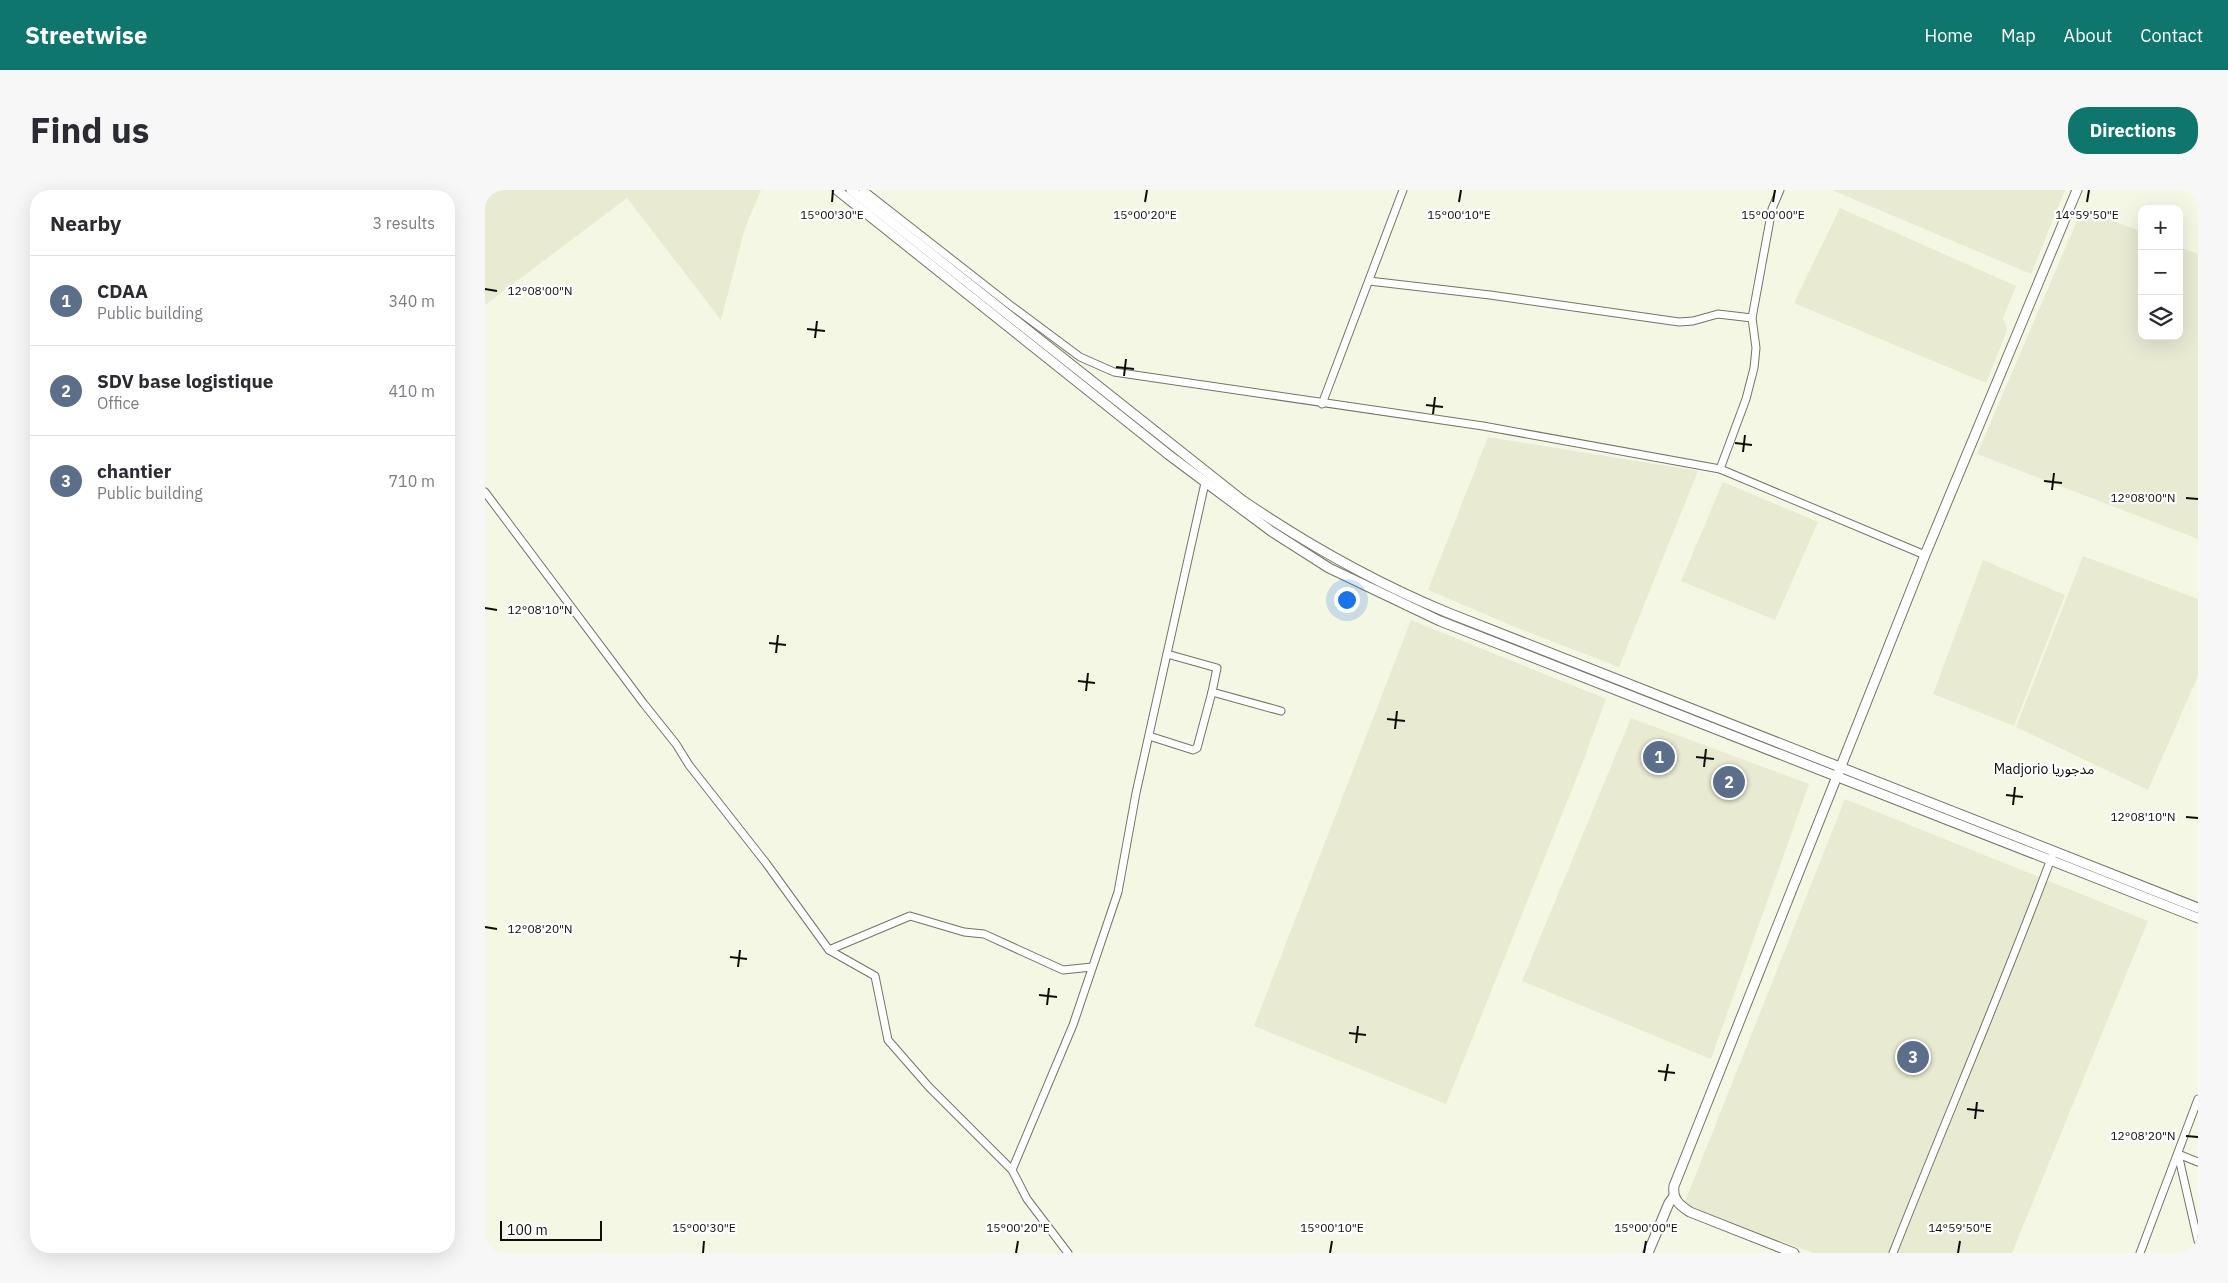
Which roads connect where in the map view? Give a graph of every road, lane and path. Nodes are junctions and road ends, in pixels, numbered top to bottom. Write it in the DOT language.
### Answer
graph roads {
  1 [pos="837,190"];
  2 [pos="851,190"];
  3 [pos="863,190"];
  4 [pos="1403,190"];
  5 [pos="1780,190"];
  6 [pos="2077,190"];
  7 [pos="1369,281"];
  8 [pos="1752,318"];
  9 [pos="1322,404"];
  10 [pos="1720,470"];
  11 [pos="1205,483"];
  12 [pos="485,492"];
  13 [pos="1925,555"];
  14 [pos="1167,654"];
  15 [pos="1212,692"];
  16 [pos="1281,711"];
  17 [pos="1149,736"];
  18 [pos="1838,772"];
  19 [pos="2052,855"];
  20 [pos="2198,908"];
  21 [pos="2198,918"];
  22 [pos="829,950"];
  23 [pos="1092,967"];
  24 [pos="2198,1099"];
  25 [pos="2178,1154"];
  26 [pos="2198,1162"];
  27 [pos="1012,1170"];
  28 [pos="1674,1196"];
  29 [pos="2198,1241"];
  30 [pos="1068,1253"];
  31 [pos="1648,1253"];
  32 [pos="1795,1253"];
  33 [pos="1893,1253"];
  34 [pos="2140,1253"];
  1 -- 11 [label="street"];
  2 -- 18 [label="street"];
  3 -- 9 [label="street"];
  4 -- 7 [label="street"];
  5 -- 8 [label="street"];
  6 -- 13 [label="street"];
  7 -- 8 [label="street"];
  7 -- 9 [label="street"];
  8 -- 10 [label="street"];
  9 -- 10 [label="street"];
  10 -- 13 [label="street"];
  11 -- 14 [label="street"];
  11 -- 18 [label="street"];
  12 -- 22 [label="street"];
  13 -- 18 [label="street"];
  14 -- 15 [label="street"];
  14 -- 17 [label="street"];
  15 -- 16 [label="street"];
  15 -- 17 [label="street"];
  17 -- 23 [label="street"];
  18 -- 19 [label="street"];
  18 -- 28 [label="street"];
  19 -- 20 [label="street"];
  19 -- 21 [label="street"];
  19 -- 33 [label="street"];
  22 -- 23 [label="street"];
  22 -- 27 [label="street"];
  23 -- 27 [label="street"];
  24 -- 25 [label="street"];
  25 -- 26 [label="street"];
  25 -- 29 [label="street"];
  25 -- 34 [label="street"];
  27 -- 30 [label="street"];
  28 -- 31 [label="street"];
  28 -- 32 [label="street"];
}
